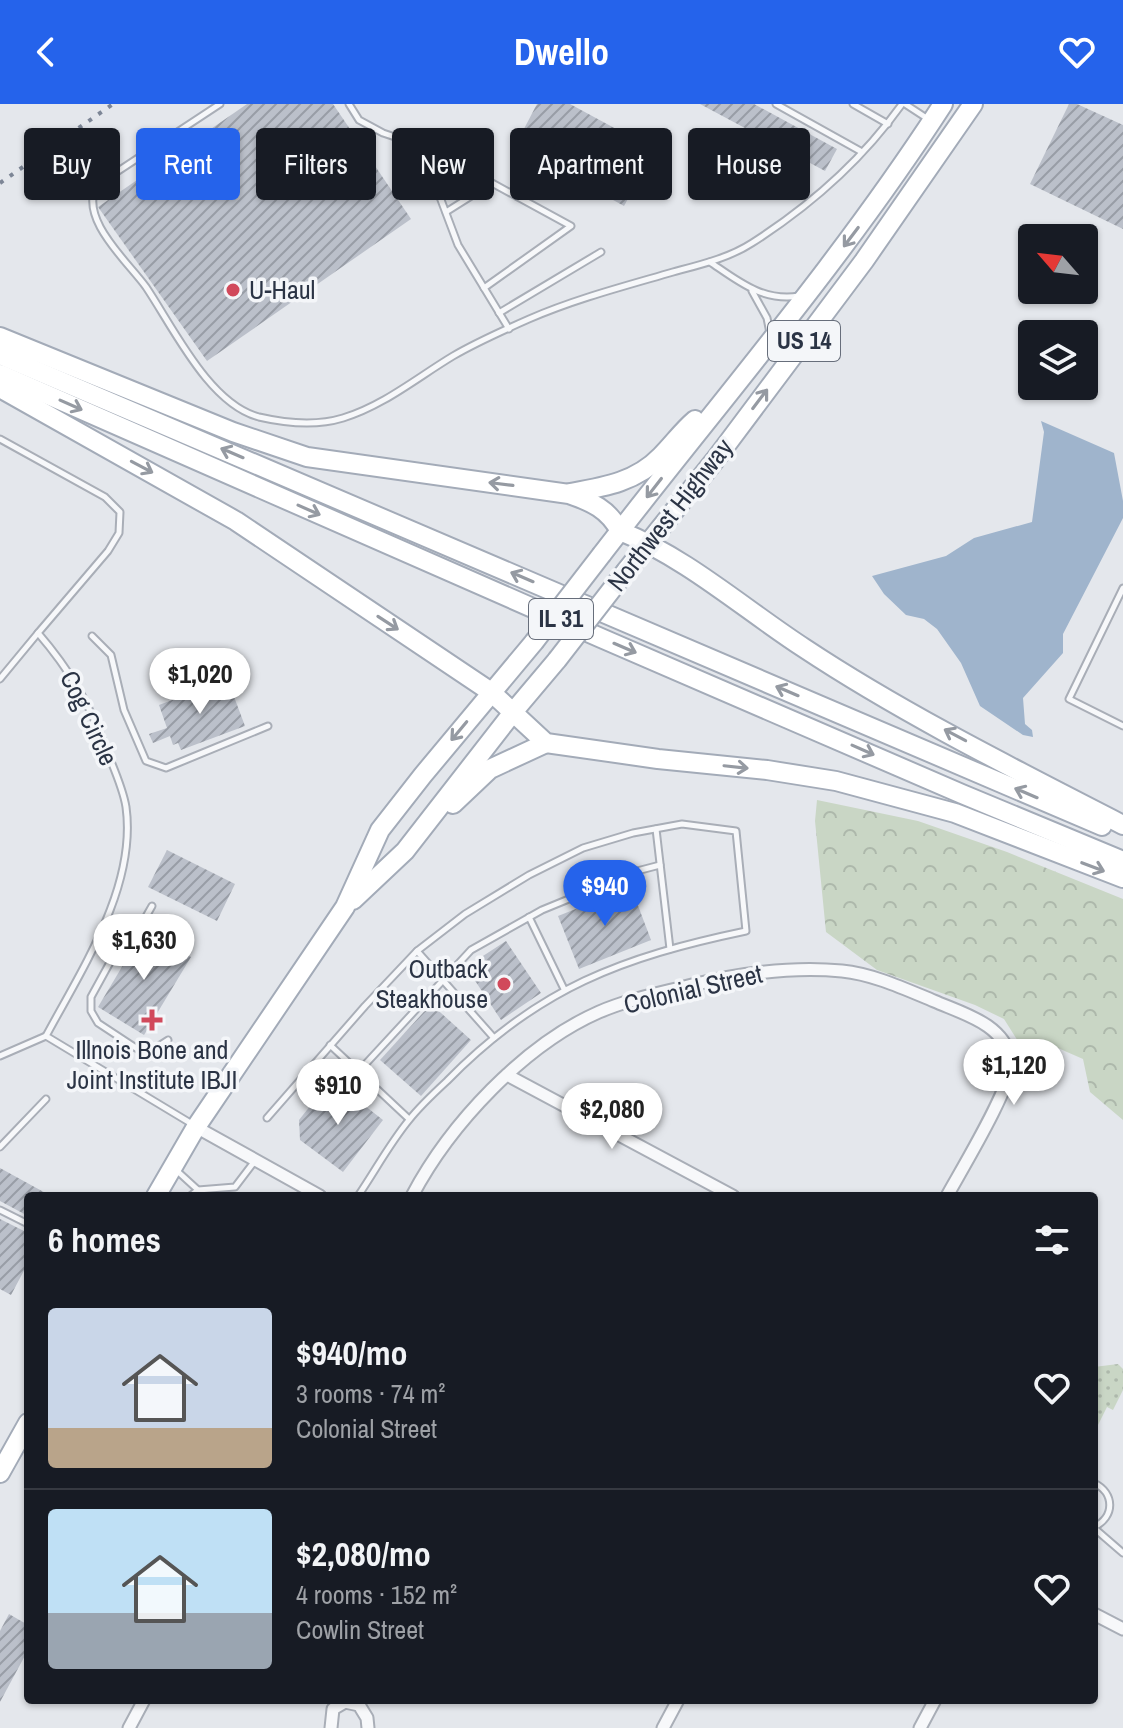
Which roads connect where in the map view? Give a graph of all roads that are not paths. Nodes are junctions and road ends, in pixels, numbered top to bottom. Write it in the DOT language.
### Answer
graph roads {
  1 [pos="220,104"];
  2 [pos="349,104"];
  3 [pos="853,104"];
  4 [pos="904,104"];
  5 [pos="943,104"];
  6 [pos="973,104"];
  7 [pos="780,105"];
  8 [pos="932,122"];
  9 [pos="888,124"];
  10 [pos="862,152"];
  11 [pos="446,212"];
  12 [pos="601,252"];
  13 [pos="710,262"];
  14 [pos="484,288"];
  15 [pos="752,290"];
  16 [pos="806,295"];
  17 [pos="499,313"];
  18 [pos="509,329"];
  19 [pos="0,337"];
  20 [pos="772,339"];
  21 [pos="0,355"];
  22 [pos="0,374"];
  23 [pos="0,388"];
  24 [pos="731,390"];
  25 [pos="0,439"];
  26 [pos="569,494"];
  27 [pos="620,531"];
  28 [pos="649,543"];
  29 [pos="1123,588"];
  30 [pos="38,633"];
  31 [pos="92,636"];
  32 [pos="0,679"];
  33 [pos="491,692"];
  34 [pos="514,711"];
  35 [pos="268,726"];
  36 [pos="1123,726"];
  37 [pos="546,743"];
  38 [pos="1123,825"];
  39 [pos="656,829"];
  40 [pos="1123,836"];
  41 [pos="405,851"];
  42 [pos="1123,861"];
  43 [pos="660,865"];
  44 [pos="1123,878"];
  45 [pos="152,906"];
  46 [pos="345,907"];
  47 [pos="529,917"];
  48 [pos="670,949"];
  49 [pos="417,951"];
  50 [pos="442,979"];
  51 [pos="564,989"];
  52 [pos="46,1036"];
  53 [pos="494,1038"];
  54 [pos="168,1040"];
  55 [pos="330,1045"];
  56 [pos="0,1056"];
  57 [pos="360,1070"];
  58 [pos="507,1075"];
  59 [pos="46,1099"];
  60 [pos="267,1118"];
  61 [pos="409,1119"];
  62 [pos="196,1127"];
  63 [pos="0,1147"];
  64 [pos="255,1160"];
  65 [pos="173,1167"];
  66 [pos="198,1190"];
  67 [pos="158,1192"];
  68 [pos="195,1192"];
  69 [pos="313,1192"];
  70 [pos="361,1192"];
  71 [pos="415,1192"];
  72 [pos="726,1192"];
  73 [pos="949,1192"];
  74 [pos="0,1210"];
  75 [pos="24,1222"];
  76 [pos="24,1430"];
  77 [pos="0,1473"];
  78 [pos="1098,1485"];
  79 [pos="1098,1525"];
  80 [pos="1098,1531"];
  81 [pos="1123,1553"];
  82 [pos="1098,1616"];
  83 [pos="1123,1629"];
  84 [pos="142,1704"];
  85 [pos="342,1704"];
  86 [pos="354,1704"];
  87 [pos="676,1704"];
  88 [pos="933,1704"];
  89 [pos="129,1728"];
  90 [pos="331,1728"];
  91 [pos="368,1728"];
  92 [pos="663,1728"];
  93 [pos="920,1728"];
  1 -- 18 [label="lane"];
  2 -- 11 [label="lane"];
  3 -- 9 [label="lane"];
  4 -- 8 [label="lane"];
  4 -- 9 [label="lane"];
  5 -- 8 [label="main road, Northwest Highway / US 14"];
  28 -- 6 [label="main road, Northwest Highway / US 14, one-way"];
  7 -- 10 [label="lane"];
  8 -- 16 [label="main road, Northwest Highway / US 14, one-way"];
  9 -- 10 [label="lane"];
  10 -- 13 [label="lane"];
  11 -- 14 [label="lane"];
  11 -- 14 [label="lane"];
  12 -- 17 [label="lane"];
  13 -- 15 [label="lane"];
  13 -- 18 [label="lane"];
  14 -- 17 [label="lane"];
  15 -- 16 [label="lane"];
  15 -- 20 [label="lane"];
  16 -- 20 [label="main road, Northwest Highway / US 14"];
  17 -- 18 [label="lane"];
  26 -- 19 [label="main road, one-way"];
  20 -- 24 [label="main road, Northwest Highway / US 14"];
  40 -- 21 [label="main road, IL 31, one-way"];
  22 -- 42 [label="main road, IL 31, one-way"];
  23 -- 33 [label="main road, one-way"];
  24 -- 26 [label="main road"];
  24 -- 27 [label="main road, Northwest Highway / US 14, one-way"];
  25 -- 30 [label="lane"];
  26 -- 27 [label="main road"];
  27 -- 28 [label="main road"];
  27 -- 33 [label="main road, Northwest Highway / US 14, bridge"];
  28 -- 34 [label="main road, Northwest Highway / US 14, bridge"];
  38 -- 28 [label="main road, one-way"];
  29 -- 36 [label="lane"];
  30 -- 32 [label="lane"];
  30 -- 52 [label="lane, Cog Circle"];
  31 -- 35 [label="lane"];
  33 -- 34 [label="main road"];
  33 -- 46 [label="main road, Northwest Highway / US 14, one-way"];
  34 -- 37 [label="main road"];
  34 -- 41 [label="main road, Northwest Highway / US 14"];
  37 -- 41 [label="main road"];
  37 -- 44 [label="main road, one-way"];
  39 -- 43 [label="lane"];
  39 -- 48 [label="lane"];
  39 -- 49 [label="lane"];
  41 -- 46 [label="main road, Northwest Highway / US 14"];
  43 -- 47 [label="lane"];
  43 -- 48 [label="lane"];
  45 -- 54 [label="lane"];
  46 -- 62 [label="main road, Northwest Highway / US 14"];
  47 -- 50 [label="lane"];
  47 -- 51 [label="lane"];
  48 -- 51 [label="lane"];
  49 -- 50 [label="lane"];
  49 -- 55 [label="lane"];
  50 -- 53 [label="lane"];
  50 -- 57 [label="lane"];
  51 -- 53 [label="lane"];
  52 -- 56 [label="lane"];
  52 -- 62 [label="lane"];
  53 -- 61 [label="lane"];
  55 -- 57 [label="lane"];
  55 -- 60 [label="lane"];
  57 -- 61 [label="lane"];
  58 -- 71 [label="street, Colonial Street"];
  58 -- 72 [label="street"];
  58 -- 73 [label="street, Colonial Street"];
  59 -- 63 [label="lane"];
  61 -- 70 [label="lane"];
  62 -- 64 [label="street"];
  62 -- 65 [label="main road, Northwest Highway / US 14"];
  64 -- 66 [label="lane"];
  64 -- 69 [label="street"];
  65 -- 66 [label="lane"];
  65 -- 67 [label="main road, Northwest Highway / US 14"];
  66 -- 68 [label="lane"];
  74 -- 75 [label="lane"];
  76 -- 77 [label="main road"];
  78 -- 79 [label="lane"];
  80 -- 81 [label="lane"];
  82 -- 83 [label="street"];
  84 -- 89 [label="street"];
  85 -- 90 [label="street"];
  86 -- 91 [label="street"];
  87 -- 92 [label="street"];
  88 -- 93 [label="street"];
}
